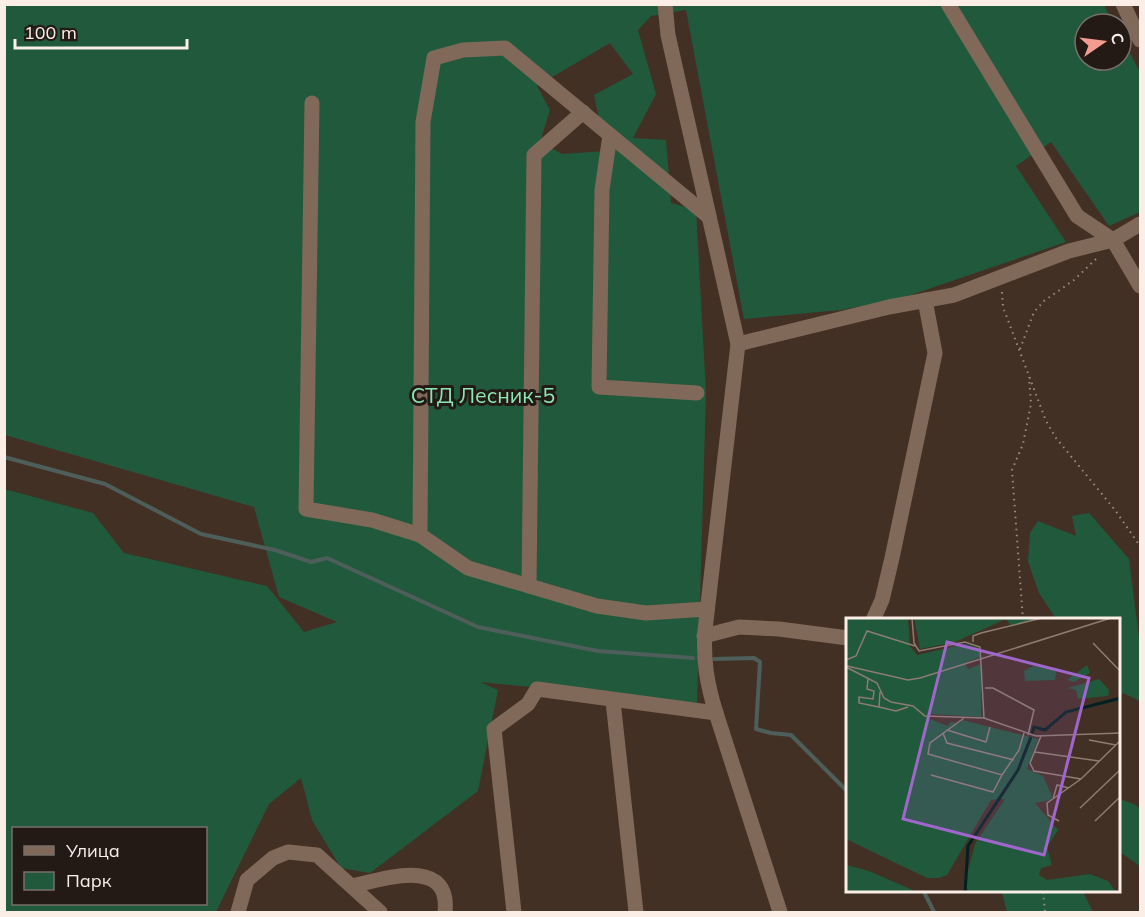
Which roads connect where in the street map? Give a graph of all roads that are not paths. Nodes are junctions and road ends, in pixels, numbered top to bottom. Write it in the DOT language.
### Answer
graph roads {
  1 [pos="665,4"];
  2 [pos="948,4"];
  3 [pos="1123,4"];
  4 [pos="1140,40"];
  5 [pos="312,103"];
  6 [pos="583,112"];
  7 [pos="610,135"];
  8 [pos="710,217"];
  9 [pos="1140,224"];
  10 [pos="1110,241"];
  11 [pos="1140,286"];
  12 [pos="925,300"];
  13 [pos="738,344"];
  14 [pos="697,393"];
  15 [pos="420,535"];
  16 [pos="529,586"];
  17 [pos="707,609"];
  18 [pos="874,618"];
  19 [pos="704,636"];
  20 [pos="846,638"];
  21 [pos="613,700"];
  22 [pos="716,713"];
  23 [pos="352,886"];
  24 [pos="238,912"];
  25 [pos="380,912"];
  26 [pos="445,912"];
  27 [pos="514,912"];
  28 [pos="636,912"];
  29 [pos="780,912"];
  1 -- 8 [label="street"];
  2 -- 10 [label="street"];
  3 -- 4 [label="street"];
  5 -- 15 [label="street"];
  6 -- 7 [label="street"];
  6 -- 15 [label="street"];
  6 -- 16 [label="street"];
  7 -- 8 [label="street"];
  7 -- 14 [label="street"];
  8 -- 13 [label="street"];
  9 -- 10 [label="street"];
  10 -- 11 [label="street"];
  10 -- 12 [label="street"];
  12 -- 13 [label="street"];
  12 -- 18 [label="street"];
  13 -- 17 [label="street"];
  15 -- 16 [label="street"];
  16 -- 17 [label="street"];
  17 -- 19 [label="street"];
  19 -- 20 [label="street"];
  19 -- 22 [label="street"];
  21 -- 22 [label="street"];
  21 -- 27 [label="street"];
  21 -- 28 [label="street"];
  22 -- 29 [label="street"];
  23 -- 24 [label="street"];
  23 -- 25 [label="street"];
  23 -- 26 [label="street"];
}
